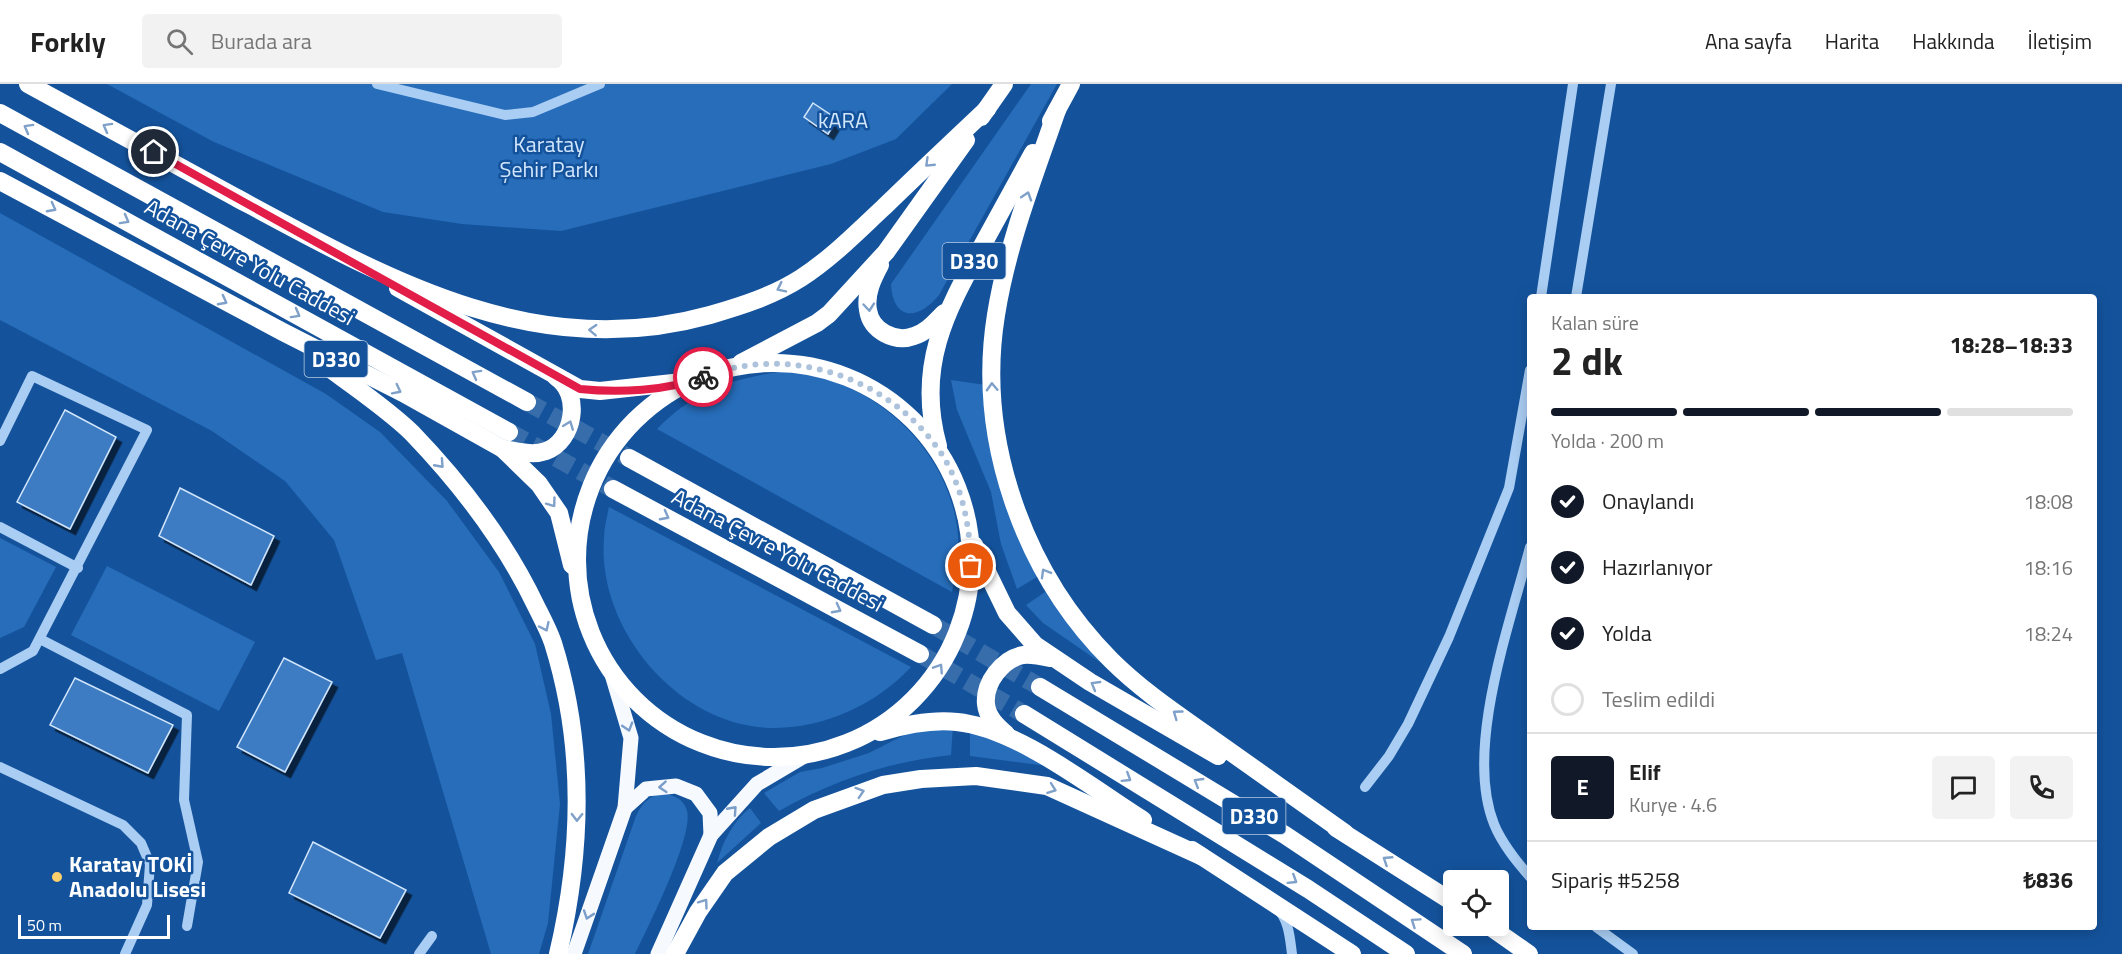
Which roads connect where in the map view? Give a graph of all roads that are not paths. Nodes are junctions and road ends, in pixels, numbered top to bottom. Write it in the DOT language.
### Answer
graph roads {
  1 [pos="28,84"];
  2 [pos="377,84"];
  3 [pos="600,84"];
  4 [pos="1005,84"];
  5 [pos="1071,84"];
  6 [pos="1573,84"];
  7 [pos="1611,84"];
  8 [pos="987,109"];
  9 [pos="1057,110"];
  10 [pos="0,113"];
  11 [pos="0,152"];
  12 [pos="0,180"];
  13 [pos="886,252"];
  14 [pos="341,254"];
  15 [pos="1541,294"];
  16 [pos="1576,294"];
  17 [pos="948,309"];
  18 [pos="283,332"];
  19 [pos="734,367"];
  20 [pos="546,370"];
  21 [pos="693,381"];
  22 [pos="1527,387"];
  23 [pos="527,402"];
  24 [pos="509,432"];
  25 [pos="0,441"];
  26 [pos="503,449"];
  27 [pos="940,453"];
  28 [pos="629,458"];
  29 [pos="613,489"];
  30 [pos="0,527"];
  31 [pos="970,537"];
  32 [pos="1527,559"];
  33 [pos="78,568"];
  34 [pos="585,616"];
  35 [pos="933,625"];
  36 [pos="40,639"];
  37 [pos="920,654"];
  38 [pos="1052,659"];
  39 [pos="0,669"];
  40 [pos="611,671"];
  41 [pos="1040,687"];
  42 [pos="1024,714"];
  43 [pos="865,735"];
  44 [pos="1010,739"];
  45 [pos="806,755"];
  46 [pos="0,767"];
  47 [pos="1365,787"];
  48 [pos="625,808"];
  49 [pos="1345,833"];
  50 [pos="711,835"];
  51 [pos="1201,856"];
  52 [pos="1527,874"];
  53 [pos="1249,886"];
  54 [pos="1443,896"];
  55 [pos="187,926"];
  56 [pos="1600,930"];
  57 [pos="432,936"];
  58 [pos="1503,936"];
  59 [pos="125,954"];
  60 [pos="419,954"];
  61 [pos="558,954"];
  62 [pos="574,954"];
  63 [pos="658,954"];
  64 [pos="675,954"];
  65 [pos="1292,954"];
  66 [pos="1352,954"];
  67 [pos="1406,954"];
  68 [pos="1463,954"];
  69 [pos="1528,954"];
  70 [pos="1634,954"];
  14 -- 1 [label="highway, one-way"];
  2 -- 3 [label="street"];
  4 -- 8 [label="highway"];
  5 -- 9 [label="highway, D330"];
  6 -- 15 [label="street"];
  7 -- 16 [label="street"];
  8 -- 13 [label="highway"];
  8 -- 14 [label="highway, one-way"];
  9 -- 17 [label="highway, D330"];
  49 -- 9 [label="highway, one-way"];
  23 -- 10 [label="highway, Adana Çevre Yolu Caddesi / D330, one-way"];
  11 -- 24 [label="highway, Adana Çevre Yolu Caddesi / D330, one-way"];
  12 -- 18 [label="highway, D330, one-way"];
  13 -- 17 [label="highway, one-way"];
  13 -- 19 [label="highway"];
  14 -- 20 [label="highway"];
  17 -- 27 [label="highway, D330"];
  18 -- 26 [label="highway, D330, one-way"];
  18 -- 61 [label="highway, one-way"];
  19 -- 21 [label="highway"];
  19 -- 27 [label="highway"];
  20 -- 21 [label="highway"];
  26 -- 20 [label="highway, one-way"];
  21 -- 34 [label="highway"];
  22 -- 47 [label="street"];
  25 -- 33 [label="street"];
  26 -- 34 [label="highway, D330, one-way"];
  27 -- 31 [label="highway"];
  28 -- 35 [label="highway, Adana Çevre Yolu Caddesi"];
  29 -- 37 [label="highway, Adana Çevre Yolu Caddesi, one-way"];
  30 -- 33 [label="street"];
  31 -- 38 [label="highway"];
  43 -- 31 [label="highway, one-way"];
  32 -- 52 [label="street"];
  33 -- 36 [label="street"];
  34 -- 40 [label="highway"];
  36 -- 39 [label="street"];
  36 -- 55 [label="street"];
  38 -- 44 [label="highway"];
  49 -- 38 [label="highway, one-way"];
  40 -- 45 [label="highway"];
  40 -- 48 [label="main road, one-way"];
  68 -- 41 [label="highway, D330, one-way"];
  42 -- 67 [label="highway, D330, one-way"];
  43 -- 44 [label="highway"];
  43 -- 45 [label="highway"];
  44 -- 51 [label="highway"];
  50 -- 45 [label="main road, one-way"];
  46 -- 59 [label="street"];
  50 -- 48 [label="main road, one-way"];
  48 -- 62 [label="main road, one-way"];
  54 -- 49 [label="highway, one-way"];
  50 -- 63 [label="main road"];
  51 -- 53 [label="highway"];
  64 -- 51 [label="highway, one-way"];
  53 -- 65 [label="street"];
  53 -- 66 [label="highway"];
  56 -- 70 [label="street"];
  57 -- 60 [label="street"];
  58 -- 69 [label="highway"];
}
